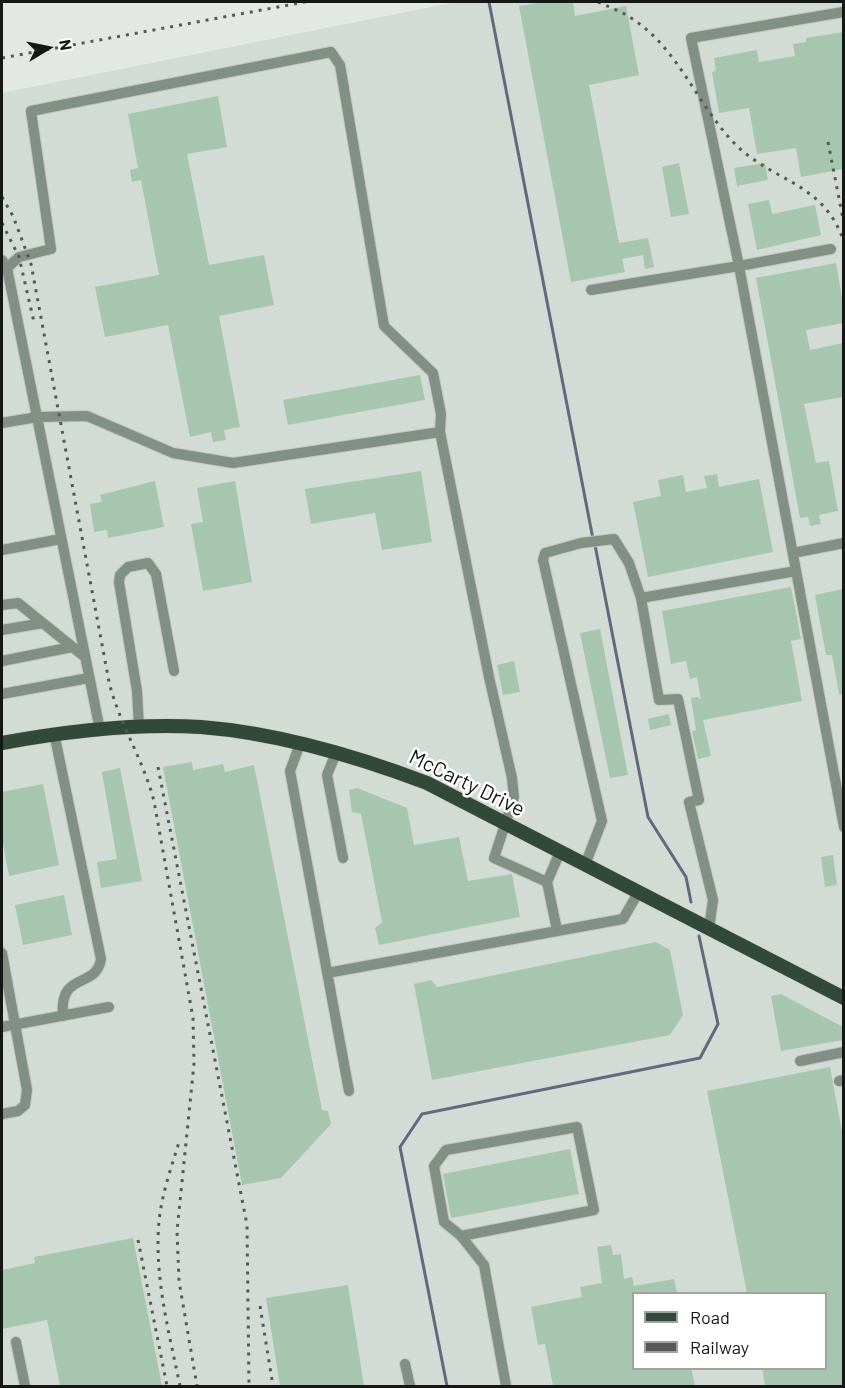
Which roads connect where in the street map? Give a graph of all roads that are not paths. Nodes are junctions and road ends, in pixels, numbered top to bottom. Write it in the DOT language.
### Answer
graph roads {
  1 [pos="843,12"];
  2 [pos="831,249"];
  3 [pos="4,264"];
  4 [pos="739,266"];
  5 [pos="591,290"];
  6 [pos="37,417"];
  7 [pos="2,423"];
  8 [pos="440,432"];
  9 [pos="61,539"];
  10 [pos="843,543"];
  11 [pos="2,550"];
  12 [pos="793,553"];
  13 [pos="796,571"];
  14 [pos="641,598"];
  15 [pos="2,605"];
  16 [pos="43,623"];
  17 [pos="2,630"];
  18 [pos="72,647"];
  19 [pos="85,657"];
  20 [pos="2,661"];
  21 [pos="174,671"];
  22 [pos="89,678"];
  23 [pos="2,694"];
  24 [pos="139,728"];
  25 [pos="100,730"];
  26 [pos="54,733"];
  27 [pos="2,743"];
  28 [pos="300,744"];
  29 [pos="336,753"];
  30 [pos="506,824"];
  31 [pos="843,827"];
  32 [pos="560,852"];
  33 [pos="343,858"];
  34 [pos="585,865"];
  35 [pos="547,882"];
  36 [pos="638,892"];
  37 [pos="709,929"];
  38 [pos="557,930"];
  39 [pos="2,953"];
  40 [pos="327,973"];
  41 [pos="843,998"];
  42 [pos="109,1007"];
  43 [pos="63,1016"];
  44 [pos="15,1024"];
  45 [pos="2,1027"];
  46 [pos="843,1053"];
  47 [pos="800,1061"];
  48 [pos="349,1091"];
  49 [pos="2,1114"];
  50 [pos="461,1236"];
  51 [pos="16,1342"];
  52 [pos="405,1364"];
  53 [pos="25,1386"];
  54 [pos="410,1386"];
  55 [pos="506,1386"];
  1 -- 4 [label="street"];
  2 -- 4 [label="street"];
  3 -- 6 [label="street"];
  3 -- 8 [label="street"];
  4 -- 5 [label="street"];
  4 -- 12 [label="street"];
  6 -- 7 [label="street"];
  6 -- 8 [label="street"];
  6 -- 9 [label="street"];
  8 -- 30 [label="street"];
  9 -- 11 [label="street"];
  9 -- 19 [label="street"];
  10 -- 12 [label="street"];
  12 -- 13 [label="street"];
  13 -- 14 [label="street"];
  13 -- 31 [label="street"];
  14 -- 34 [label="street"];
  14 -- 37 [label="street"];
  15 -- 16 [label="street"];
  16 -- 17 [label="street"];
  16 -- 18 [label="street"];
  18 -- 19 [label="street"];
  18 -- 20 [label="street"];
  19 -- 22 [label="street"];
  21 -- 24 [label="street"];
  22 -- 23 [label="street"];
  22 -- 25 [label="street"];
  24 -- 25 [label="main road, McCarty Drive"];
  24 -- 28 [label="main road, McCarty Drive"];
  25 -- 26 [label="main road, McCarty Drive"];
  26 -- 27 [label="main road, McCarty Drive"];
  26 -- 43 [label="street"];
  28 -- 29 [label="main road, McCarty Drive"];
  28 -- 40 [label="street"];
  29 -- 30 [label="main road, McCarty Drive"];
  29 -- 33 [label="street"];
  30 -- 32 [label="main road, McCarty Drive"];
  30 -- 35 [label="street"];
  32 -- 34 [label="main road, McCarty Drive"];
  32 -- 35 [label="street"];
  34 -- 36 [label="main road, McCarty Drive"];
  35 -- 38 [label="street"];
  36 -- 37 [label="main road, McCarty Drive"];
  36 -- 38 [label="street"];
  37 -- 41 [label="main road, McCarty Drive"];
  38 -- 40 [label="street"];
  39 -- 44 [label="street"];
  40 -- 48 [label="street"];
  42 -- 43 [label="street"];
  43 -- 44 [label="street"];
  44 -- 45 [label="street"];
  44 -- 49 [label="street"];
  46 -- 47 [label="street"];
  50 -- 50 [label="street"];
  50 -- 55 [label="street"];
  51 -- 53 [label="street"];
  52 -- 54 [label="street"];
}
